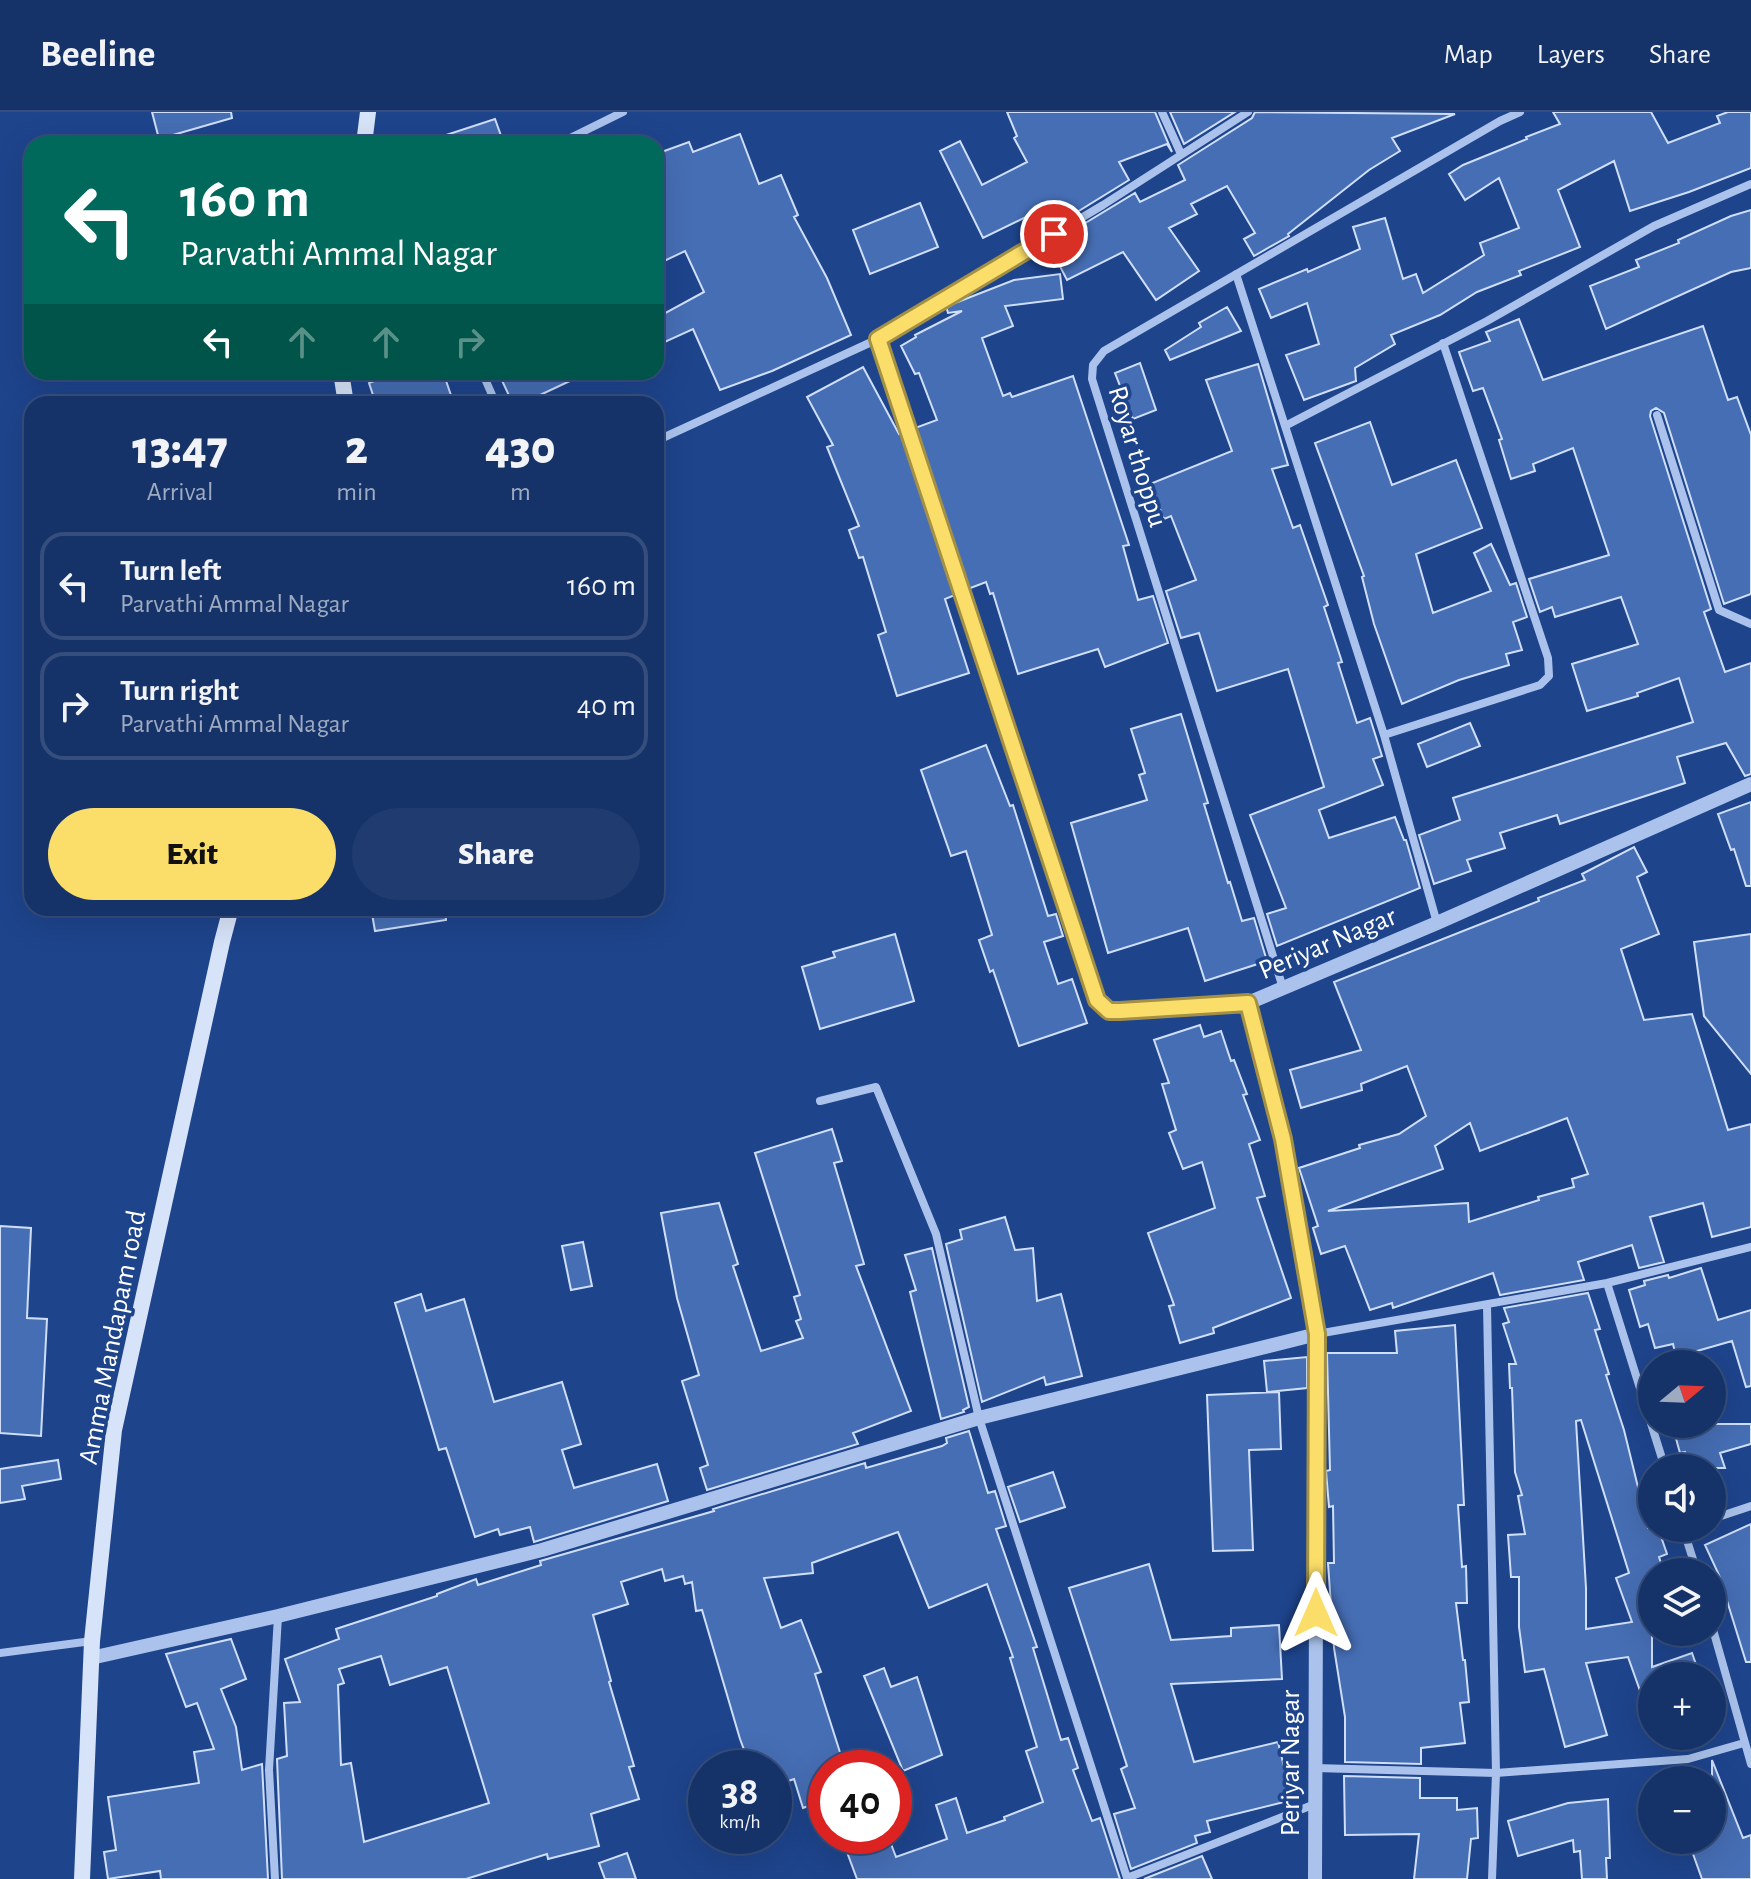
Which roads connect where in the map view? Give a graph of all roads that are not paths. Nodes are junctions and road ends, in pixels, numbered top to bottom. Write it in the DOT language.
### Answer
graph roads {
  1 [pos="623,112"];
  2 [pos="1162,112"];
  3 [pos="1248,112"];
  4 [pos="1520,112"];
  5 [pos="574,136"];
  6 [pos="1181,154"];
  7 [pos="1751,184"];
  8 [pos="1236,274"];
  9 [pos="878,339"];
  10 [pos="1443,343"];
  11 [pos="1657,415"];
  12 [pos="1285,426"];
  13 [pos="664,437"];
  14 [pos="1751,624"];
  15 [pos="1384,735"];
  16 [pos="1751,784"];
  17 [pos="229,916"];
  18 [pos="1437,923"];
  19 [pos="1283,988"];
  20 [pos="1248,1003"];
  21 [pos="820,1101"];
  22 [pos="1751,1247"];
  23 [pos="1607,1283"];
  24 [pos="1487,1305"];
  25 [pos="1317,1334"];
  26 [pos="979,1418"];
  27 [pos="1661,1454"];
  28 [pos="1751,1506"];
  29 [pos="1726,1514"];
  30 [pos="278,1616"];
  31 [pos="1717,1646"];
  32 [pos="91,1649"];
  33 [pos="0,1653"];
  34 [pos="1744,1743"];
  35 [pos="1751,1764"];
  36 [pos="1315,1768"];
  37 [pos="1496,1773"];
  38 [pos="1315,1804"];
  39 [pos="1125,1878"];
  40 [pos="82,1879"];
  41 [pos="275,1879"];
  42 [pos="1315,1879"];
  43 [pos="1492,1879"];
  1 -- 5 [label="street"];
  2 -- 6 [label="street"];
  3 -- 6 [label="street"];
  4 -- 8 [label="street, Royar thoppu"];
  6 -- 9 [label="street"];
  7 -- 10 [label="street"];
  8 -- 12 [label="street"];
  8 -- 19 [label="street, Royar thoppu"];
  9 -- 13 [label="street"];
  9 -- 20 [label="street"];
  10 -- 12 [label="street"];
  10 -- 15 [label="street"];
  11 -- 14 [label="street"];
  12 -- 15 [label="street"];
  15 -- 18 [label="street"];
  16 -- 18 [label="street, Periyar Nagar"];
  17 -- 32 [label="main road, Amma Mandapam road"];
  18 -- 19 [label="street, Periyar Nagar"];
  19 -- 20 [label="street, Periyar Nagar"];
  20 -- 25 [label="street, Periyar Nagar"];
  21 -- 26 [label="street"];
  22 -- 23 [label="street"];
  23 -- 24 [label="street"];
  23 -- 27 [label="street"];
  24 -- 25 [label="street"];
  24 -- 37 [label="street"];
  25 -- 26 [label="street"];
  25 -- 36 [label="street, Periyar Nagar"];
  26 -- 30 [label="street"];
  26 -- 39 [label="street"];
  28 -- 29 [label="street"];
  30 -- 32 [label="street"];
  30 -- 41 [label="street"];
  31 -- 34 [label="street"];
  32 -- 33 [label="street"];
  32 -- 40 [label="main road, Amma Mandapam road"];
  34 -- 35 [label="street"];
  34 -- 37 [label="street"];
  36 -- 37 [label="street"];
  36 -- 38 [label="street, Periyar Nagar"];
  37 -- 43 [label="street"];
  38 -- 39 [label="street"];
  38 -- 42 [label="street, Periyar Nagar"];
}
